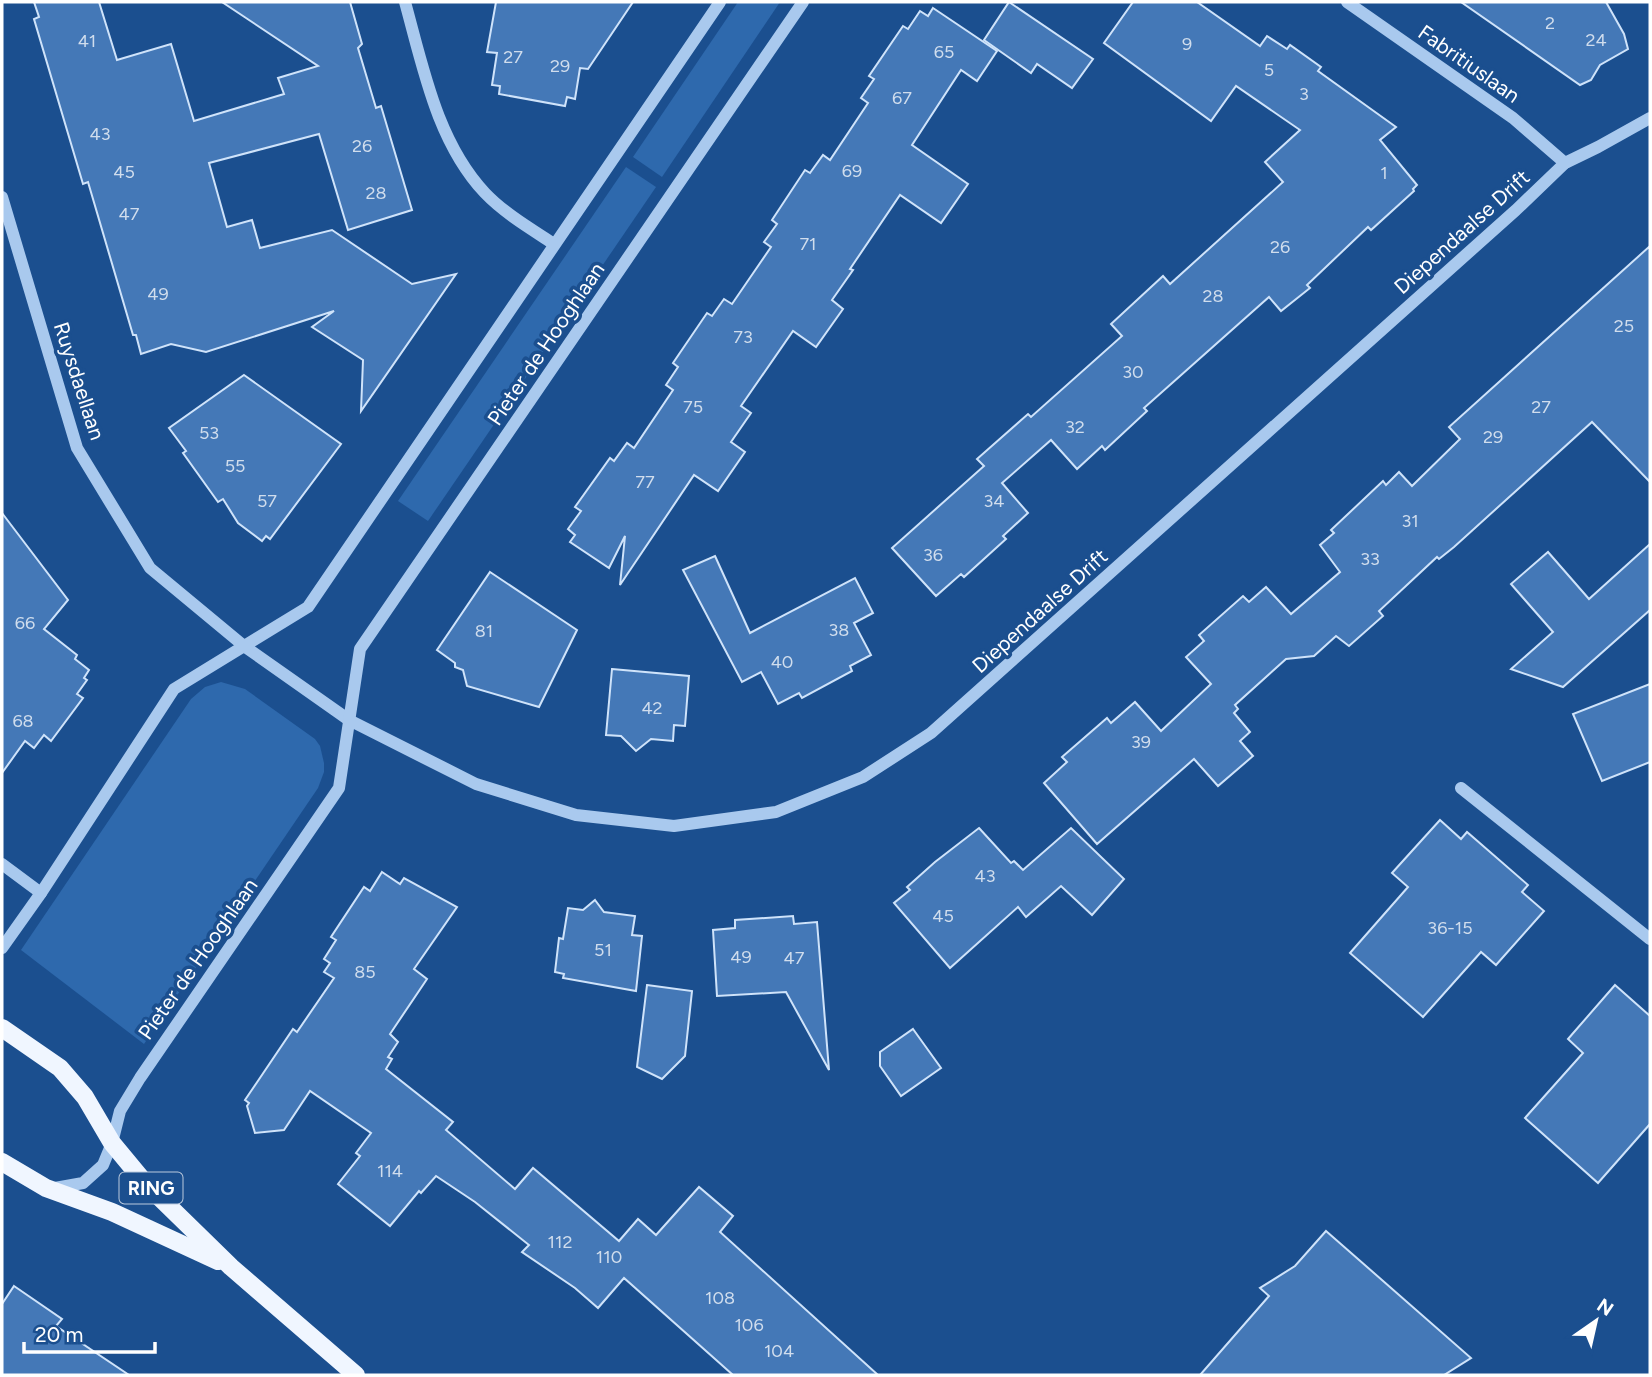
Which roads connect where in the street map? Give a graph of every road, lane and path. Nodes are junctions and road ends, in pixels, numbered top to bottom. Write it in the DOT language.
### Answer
graph roads {
  1 [pos="405,2"];
  2 [pos="720,2"];
  3 [pos="803,2"];
  4 [pos="1347,2"];
  5 [pos="1650,118"];
  6 [pos="1565,163"];
  7 [pos="2,197"];
  8 [pos="554,244"];
  9 [pos="244,646"];
  10 [pos="349,720"];
  11 [pos="1461,788"];
  12 [pos="2,864"];
  13 [pos="41,893"];
  14 [pos="1650,939"];
  15 [pos="2,948"];
  16 [pos="2,1028"];
  17 [pos="112,1143"];
  18 [pos="2,1161"];
  19 [pos="46,1188"];
  20 [pos="231,1267"];
  21 [pos="356,1375"];
  1 -- 8 [label="street"];
  2 -- 8 [label="street"];
  3 -- 10 [label="street, Pieter de Hooghlaan"];
  4 -- 6 [label="street, Fabritiuslaan"];
  5 -- 6 [label="street, Diependaalse Drift"];
  6 -- 10 [label="street, Diependaalse Drift"];
  7 -- 9 [label="street, Ruysdaellaan"];
  8 -- 9 [label="street"];
  9 -- 10 [label="street"];
  9 -- 13 [label="street"];
  10 -- 17 [label="street, Pieter de Hooghlaan"];
  11 -- 14 [label="street"];
  12 -- 13 [label="street"];
  13 -- 15 [label="street"];
  16 -- 17 [label="main road, RING"];
  17 -- 19 [label="street, Pieter de Hooghlaan"];
  17 -- 20 [label="main road, RING"];
  18 -- 19 [label="main road, RING"];
  19 -- 20 [label="main road, RING"];
  20 -- 21 [label="main road, RING"];
}
